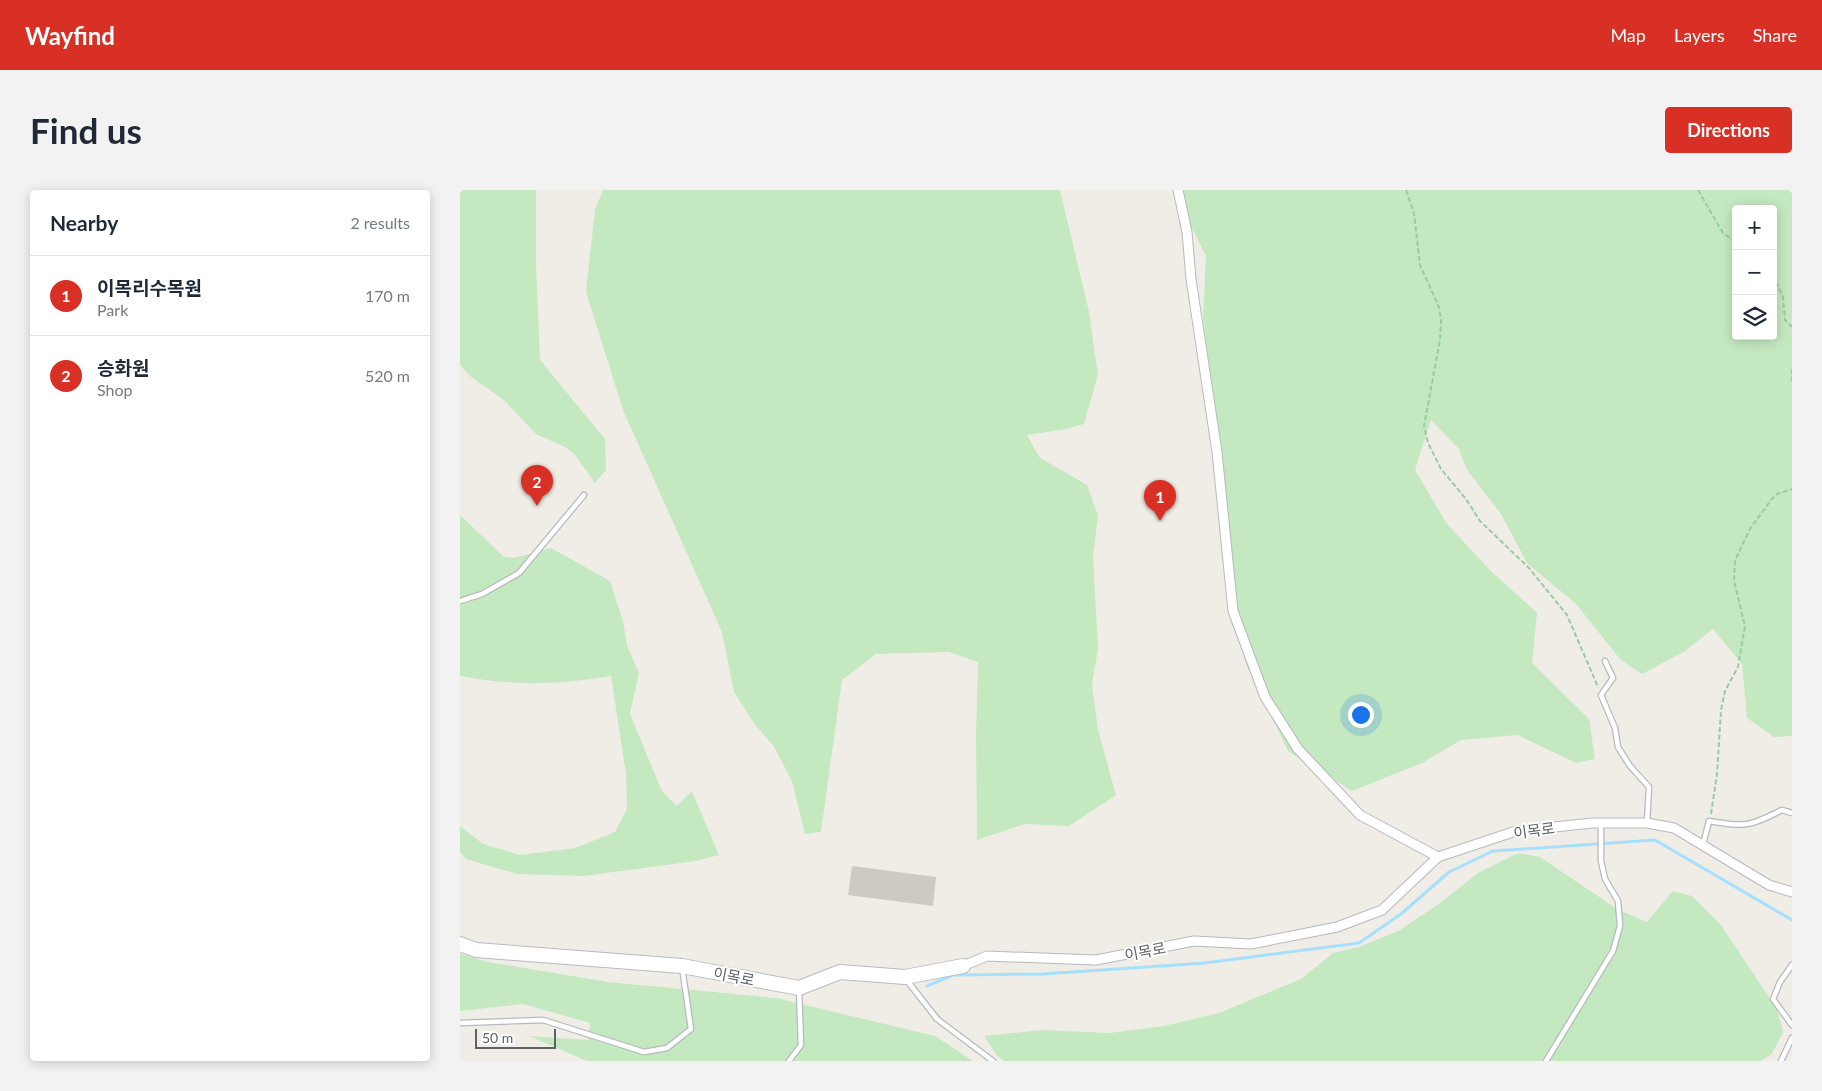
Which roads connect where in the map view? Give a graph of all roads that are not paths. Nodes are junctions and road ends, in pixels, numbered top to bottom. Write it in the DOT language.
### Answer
graph roads {
  1 [pos="1178,190"];
  2 [pos="584,495"];
  3 [pos="460,600"];
  4 [pos="1605,661"];
  5 [pos="1792,813"];
  6 [pos="1648,823"];
  7 [pos="1601,824"];
  8 [pos="1703,846"];
  9 [pos="1438,857"];
  10 [pos="1792,892"];
  11 [pos="460,944"];
  12 [pos="1792,965"];
  13 [pos="682,966"];
  14 [pos="963,966"];
  15 [pos="904,977"];
  16 [pos="799,988"];
  17 [pos="460,1023"];
  18 [pos="1792,1024"];
  19 [pos="1792,1038"];
  20 [pos="789,1061"];
  21 [pos="993,1061"];
  22 [pos="1546,1061"];
  23 [pos="1781,1061"];
  1 -- 9 [label="street"];
  2 -- 3 [label="lane"];
  4 -- 6 [label="lane"];
  5 -- 8 [label="lane"];
  6 -- 7 [label="street, 이목로"];
  6 -- 8 [label="street, 이목로"];
  7 -- 9 [label="street, 이목로"];
  7 -- 22 [label="lane"];
  8 -- 10 [label="street, 이목로"];
  9 -- 14 [label="street, 이목로"];
  11 -- 13 [label="street, 이목로"];
  12 -- 18 [label="lane"];
  13 -- 16 [label="street, 이목로"];
  13 -- 17 [label="lane"];
  14 -- 15 [label="street, 이목로"];
  15 -- 16 [label="street, 이목로"];
  15 -- 21 [label="lane"];
  16 -- 20 [label="lane"];
  19 -- 23 [label="lane"];
}
